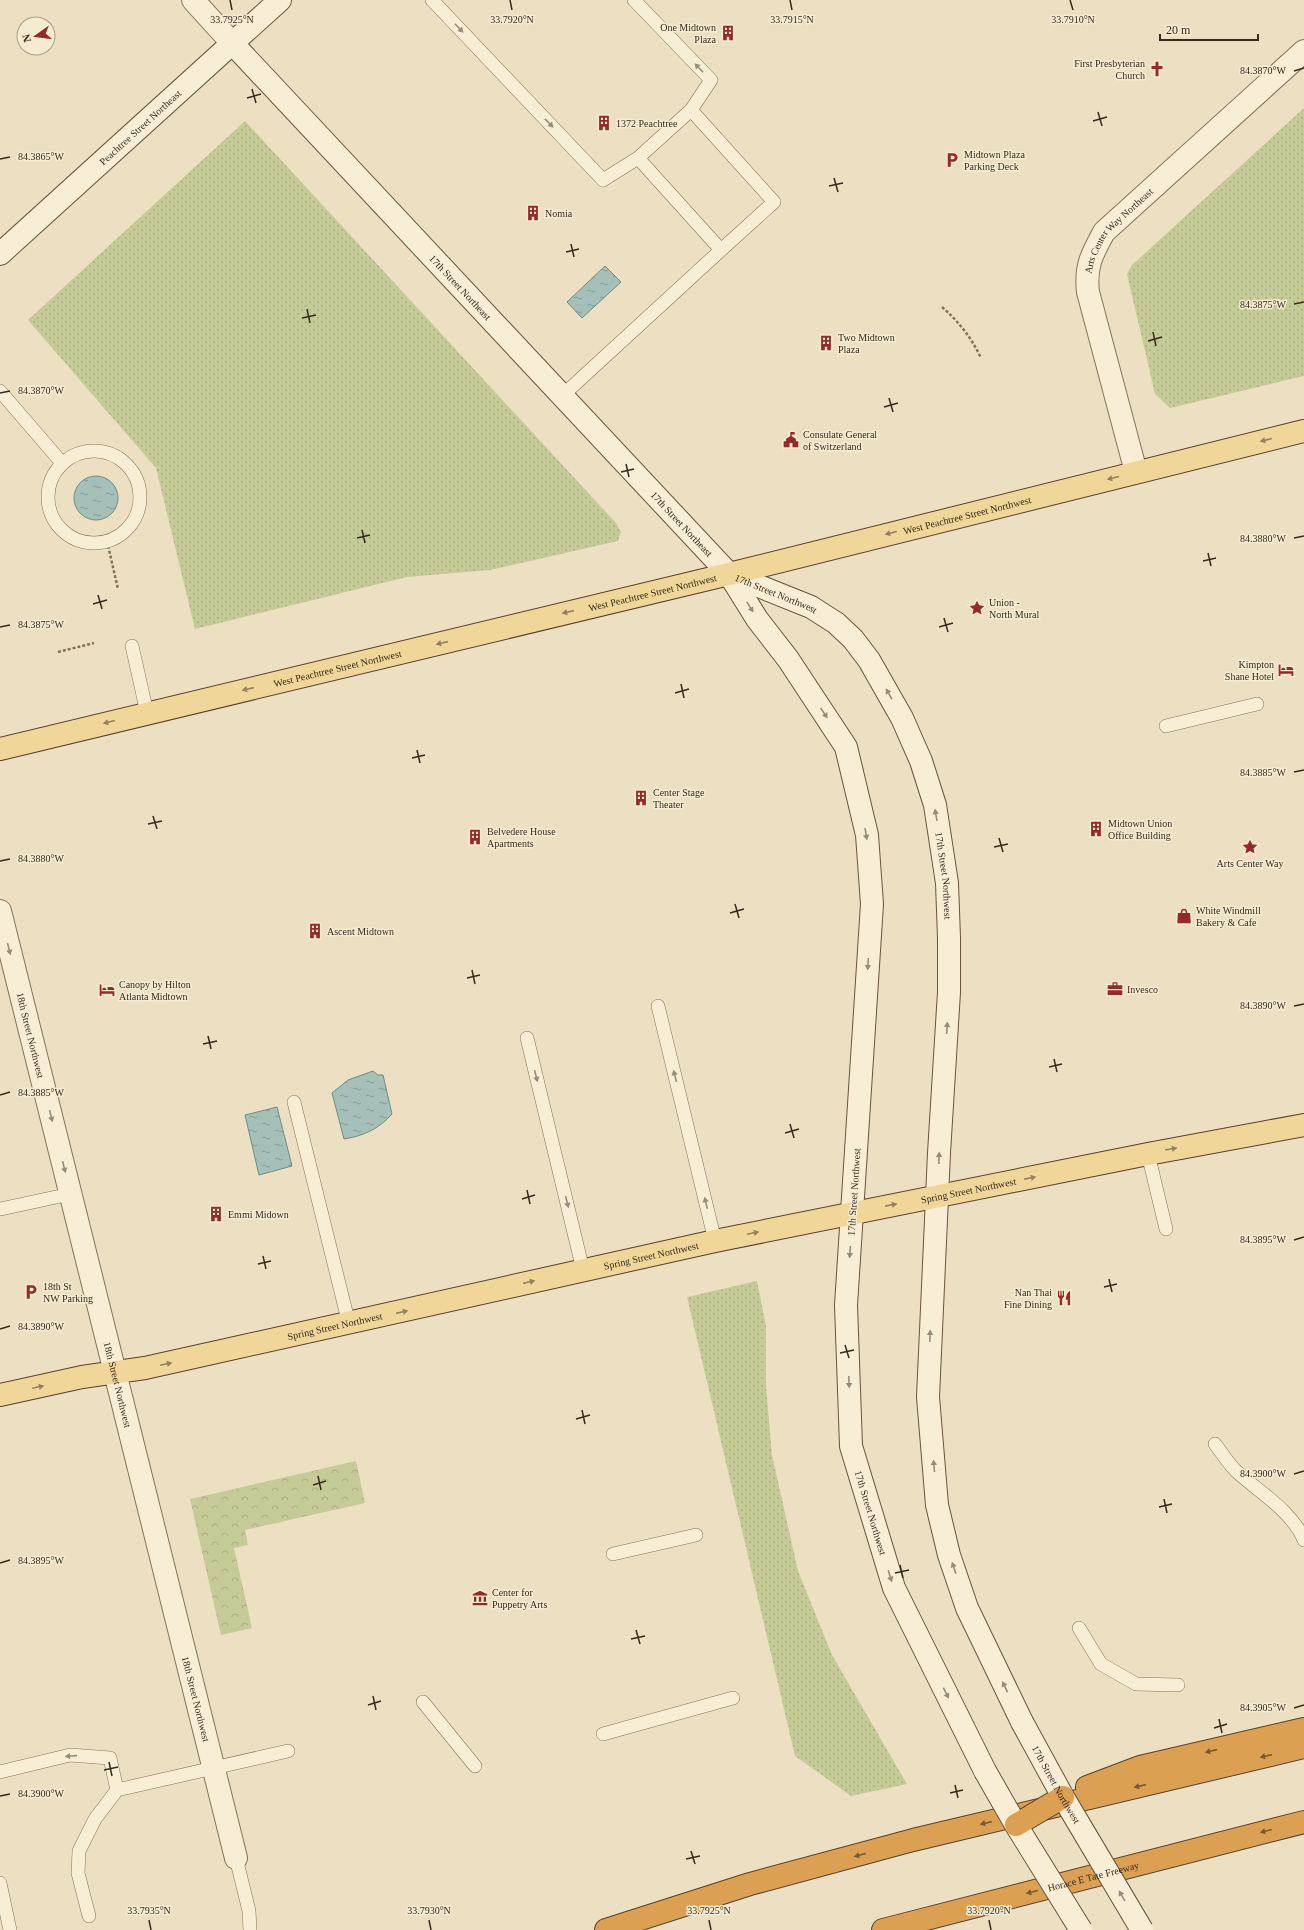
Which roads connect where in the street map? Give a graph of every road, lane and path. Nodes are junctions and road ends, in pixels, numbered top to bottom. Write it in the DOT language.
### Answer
graph roads {
  1 [pos="193,0"];
  2 [pos="280,0"];
  3 [pos="432,0"];
  4 [pos="634,0"];
  5 [pos="234,44"];
  6 [pos="1304,51"];
  7 [pos="691,110"];
  8 [pos="638,158"];
  9 [pos="721,250"];
  10 [pos="0,254"];
  11 [pos="942,307"];
  12 [pos="981,358"];
  13 [pos="0,391"];
  14 [pos="562,396"];
  15 [pos="1304,431"];
  16 [pos="62,463"];
  17 [pos="1136,472"];
  18 [pos="107,541"];
  19 [pos="729,574"];
  20 [pos="118,589"];
  21 [pos="94,643"];
  22 [pos="132,646"];
  23 [pos="58,652"];
  24 [pos="1257,704"];
  25 [pos="147,713"];
  26 [pos="1166,726"];
  27 [pos="0,748"];
  28 [pos="0,911"];
  29 [pos="658,1006"];
  30 [pos="527,1038"];
  31 [pos="294,1102"];
  32 [pos="1304,1125"];
  33 [pos="1148,1154"];
  34 [pos="70,1194"];
  35 [pos="937,1196"];
  36 [pos="1,1209"];
  37 [pos="853,1213"];
  38 [pos="1166,1229"];
  39 [pos="715,1241"];
  40 [pos="583,1270"];
  41 [pos="349,1324"];
  42 [pos="115,1372"];
  43 [pos="0,1395"];
  44 [pos="1215,1444"];
  45 [pos="696,1535"];
  46 [pos="1304,1540"];
  47 [pos="613,1554"];
  48 [pos="1079,1628"];
  49 [pos="1178,1685"];
  50 [pos="733,1698"];
  51 [pos="424,1702"];
  52 [pos="1304,1729"];
  53 [pos="603,1734"];
  54 [pos="1304,1747"];
  55 [pos="288,1751"];
  56 [pos="475,1766"];
  57 [pos="214,1768"];
  58 [pos="0,1772"];
  59 [pos="117,1790"];
  60 [pos="1063,1797"];
  61 [pos="1304,1822"];
  62 [pos="1016,1825"];
  63 [pos="236,1858"];
  64 [pos="0,1884"];
  65 [pos="88,1916"];
  66 [pos="10,1930"];
  67 [pos="250,1930"];
  68 [pos="606,1930"];
  69 [pos="883,1930"];
  70 [pos="1081,1930"];
  71 [pos="1142,1930"];
  1 -- 5 [label="main road, 17th Street Northeast"];
  2 -- 5 [label="main road, Peachtree Street Northeast"];
  3 -- 8 [label="lane, one-way"];
  7 -- 4 [label="lane, one-way"];
  5 -- 10 [label="main road, Peachtree Street Northeast"];
  5 -- 14 [label="main road, 17th Street Northeast"];
  6 -- 17 [label="main road, Arts Center Way Northeast"];
  7 -- 8 [label="lane"];
  7 -- 9 [label="lane"];
  8 -- 9 [label="lane"];
  9 -- 14 [label="lane"];
  11 -- 12 [label="path"];
  13 -- 16 [label="lane"];
  14 -- 19 [label="main road, 17th Street Northeast"];
  15 -- 17 [label="main road, West Peachtree Street Northwest, one-way"];
  16 -- 18 [label="lane"];
  16 -- 18 [label="lane"];
  17 -- 19 [label="main road, West Peachtree Street Northwest, one-way"];
  18 -- 20 [label="path"];
  19 -- 25 [label="main road, West Peachtree Street Northwest, one-way"];
  35 -- 19 [label="main road, 17th Street Northwest, one-way"];
  19 -- 37 [label="main road, 17th Street Northwest, one-way"];
  21 -- 23 [label="path"];
  22 -- 25 [label="lane"];
  24 -- 26 [label="lane"];
  25 -- 27 [label="main road, West Peachtree Street Northwest, one-way"];
  28 -- 34 [label="main road, 18th Street Northwest, one-way"];
  39 -- 29 [label="lane, one-way"];
  30 -- 40 [label="lane, one-way"];
  31 -- 41 [label="lane"];
  33 -- 32 [label="main road, Spring Street Northwest, one-way"];
  35 -- 33 [label="main road, Spring Street Northwest, one-way"];
  33 -- 38 [label="lane"];
  34 -- 36 [label="lane"];
  34 -- 42 [label="main road, 18th Street Northwest"];
  37 -- 35 [label="main road, Spring Street Northwest, one-way"];
  60 -- 35 [label="main road, 17th Street Northwest, one-way, bridge"];
  39 -- 37 [label="main road, Spring Street Northwest, one-way"];
  37 -- 62 [label="main road, 17th Street Northwest, one-way, bridge"];
  39 -- 40 [label="main road, Spring Street Northwest"];
  41 -- 40 [label="main road, Spring Street Northwest, one-way"];
  42 -- 41 [label="main road, Spring Street Northwest, one-way"];
  43 -- 42 [label="main road, Spring Street Northwest, one-way"];
  42 -- 57 [label="main road, 18th Street Northwest"];
  44 -- 46 [label="lane"];
  45 -- 47 [label="lane"];
  48 -- 49 [label="lane"];
  50 -- 53 [label="lane"];
  51 -- 56 [label="lane"];
  52 -- 60 [label="highway, one-way"];
  54 -- 68 [label="highway, one-way"];
  55 -- 57 [label="lane"];
  57 -- 59 [label="lane"];
  57 -- 63 [label="main road, 18th Street Northwest"];
  59 -- 58 [label="lane, one-way"];
  59 -- 65 [label="lane"];
  60 -- 62 [label="highway, bridge"];
  71 -- 60 [label="main road, 17th Street Northwest, one-way, bridge"];
  61 -- 69 [label="highway, Horace E Tate Freeway, one-way"];
  62 -- 70 [label="main road, 17th Street Northwest, bridge"];
  63 -- 67 [label="lane"];
  64 -- 66 [label="lane"];
}
